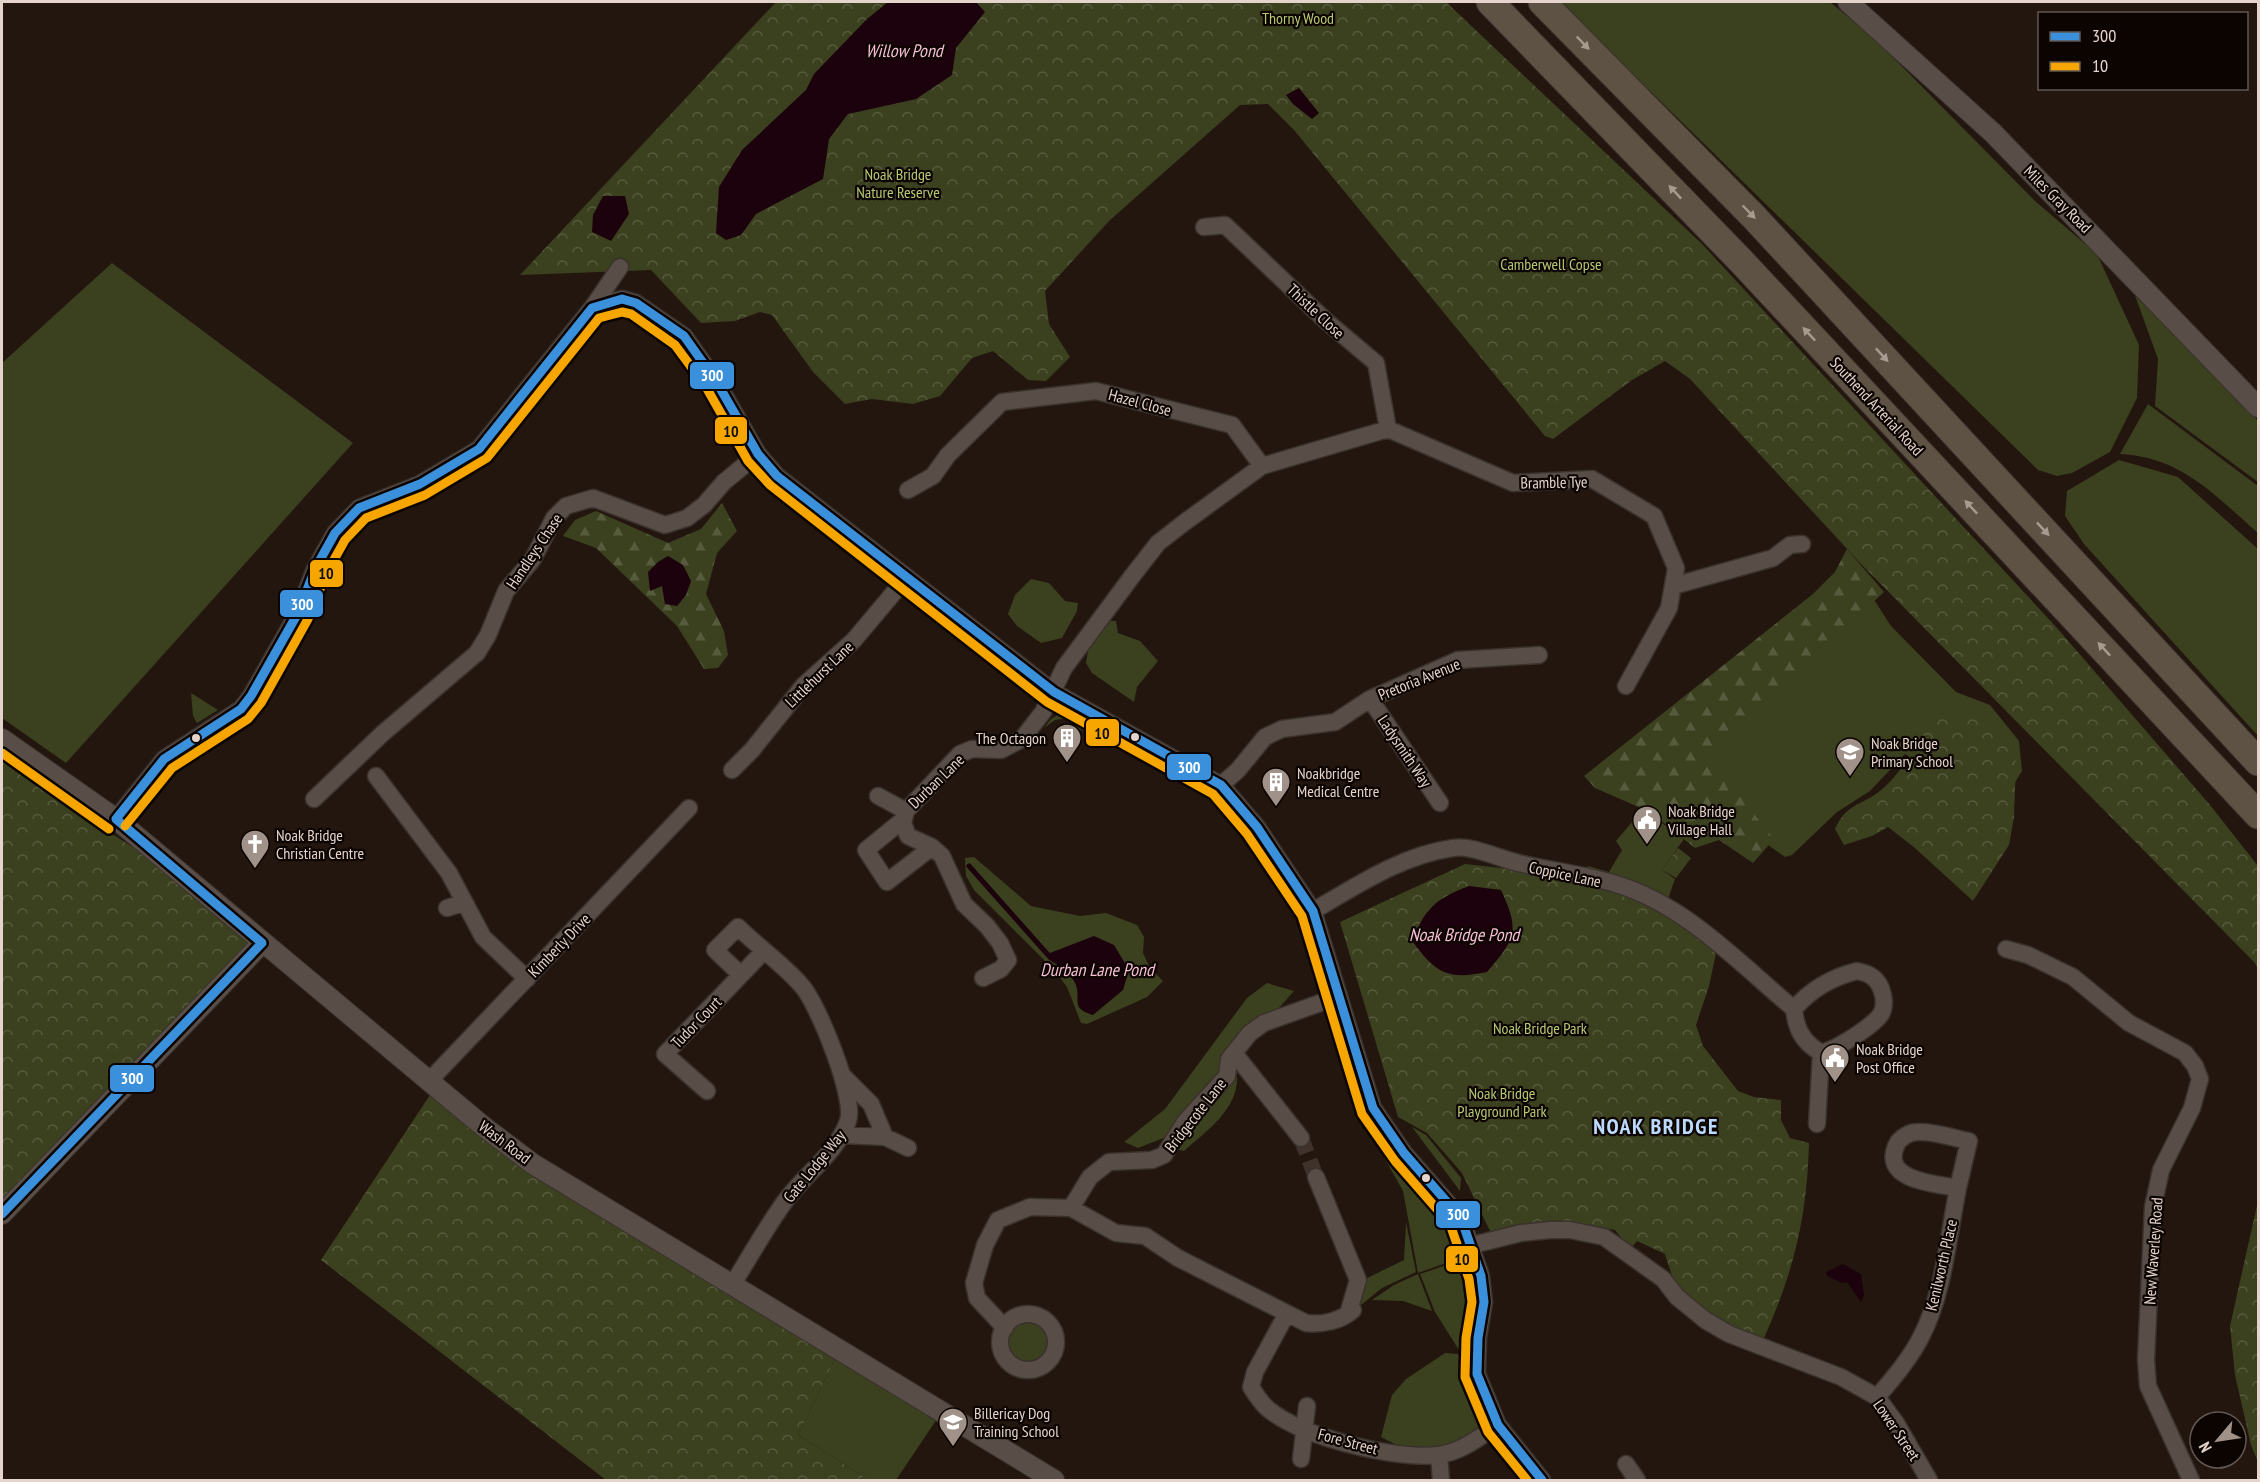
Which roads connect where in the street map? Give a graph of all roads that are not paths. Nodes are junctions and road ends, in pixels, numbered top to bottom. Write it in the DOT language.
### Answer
graph roads {
  1 [pos="1490,2"];
  2 [pos="1542,2"];
  3 [pos="1848,2"];
  4 [pos="1204,226"];
  5 [pos="620,267"];
  6 [pos="587,314"];
  7 [pos="2259,406"];
  8 [pos="1388,429"];
  9 [pos="758,454"];
  10 [pos="1262,466"];
  11 [pos="908,490"];
  12 [pos="1802,544"];
  13 [pos="906,577"];
  14 [pos="1673,586"];
  15 [pos="1539,655"];
  16 [pos="2131,677"];
  17 [pos="1626,686"];
  18 [pos="1054,692"];
  19 [pos="1370,699"];
  20 [pos="2,739"];
  21 [pos="2259,762"];
  22 [pos="732,770"];
  23 [pos="376,776"];
  24 [pos="1221,785"];
  25 [pos="878,796"];
  26 [pos="314,799"];
  27 [pos="1440,802"];
  28 [pos="689,808"];
  29 [pos="905,815"];
  30 [pos="2259,815"];
  31 [pos="116,819"];
  32 [pos="2259,838"];
  33 [pos="932,847"];
  34 [pos="1312,911"];
  35 [pos="262,943"];
  36 [pos="2006,949"];
  37 [pos="763,952"];
  38 [pos="741,975"];
  39 [pos="983,978"];
  40 [pos="527,979"];
  41 [pos="1337,997"];
  42 [pos="1794,1009"];
  43 [pos="1234,1053"];
  44 [pos="1821,1053"];
  45 [pos="841,1074"];
  46 [pos="429,1081"];
  47 [pos="707,1091"];
  48 [pos="1817,1124"];
  49 [pos="843,1135"];
  50 [pos="885,1137"];
  51 [pos="1301,1138"];
  52 [pos="908,1148"];
  53 [pos="1316,1177"];
  54 [pos="1959,1188"];
  55 [pos="1071,1208"];
  56 [pos="2,1214"];
  57 [pos="1473,1245"];
  58 [pos="732,1285"];
  59 [pos="1286,1315"];
  60 [pos="1005,1328"];
  61 [pos="1877,1397"];
  62 [pos="1307,1406"];
  63 [pos="1498,1425"];
  64 [pos="1304,1428"];
  65 [pos="1439,1455"];
  66 [pos="1301,1459"];
  67 [pos="1626,1464"];
  68 [pos="1051,1480"];
  69 [pos="1441,1480"];
  70 [pos="1542,1480"];
  71 [pos="1637,1480"];
  72 [pos="1929,1480"];
  73 [pos="2191,1480"];
  16 -- 1 [label="highway, Southend Arterial Road, one-way"];
  2 -- 21 [label="highway, one-way"];
  3 -- 7 [label="street, Miles Gray Road"];
  4 -- 8 [label="street, Thistle Close"];
  5 -- 6 [label="street"];
  6 -- 9 [label="street"];
  6 -- 31 [label="street"];
  8 -- 10 [label="street"];
  8 -- 14 [label="street, Bramble Tye"];
  9 -- 13 [label="street"];
  9 -- 26 [label="street, Handleys Chase"];
  10 -- 11 [label="street, Hazel Close"];
  10 -- 18 [label="street"];
  12 -- 14 [label="street"];
  13 -- 18 [label="street"];
  13 -- 22 [label="street, Littlehurst Lane"];
  14 -- 17 [label="street, Bramble Tye"];
  15 -- 19 [label="street, Pretoria Avenue"];
  16 -- 30 [label="highway, Southend Arterial Road"];
  16 -- 32 [label="highway"];
  18 -- 24 [label="street"];
  18 -- 29 [label="street, Durban Lane"];
  19 -- 24 [label="street, Ladysmith Way"];
  19 -- 27 [label="street, Ladysmith Way"];
  20 -- 31 [label="street, Wash Road"];
  23 -- 40 [label="street"];
  24 -- 34 [label="street"];
  25 -- 29 [label="street"];
  28 -- 40 [label="street, Kimberly Drive"];
  29 -- 33 [label="street, Durban Lane"];
  29 -- 33 [label="street"];
  31 -- 35 [label="street, Wash Road"];
  33 -- 39 [label="street, Durban Lane"];
  34 -- 41 [label="street"];
  34 -- 42 [label="street, Coppice Lane"];
  35 -- 46 [label="street, Wash Road"];
  35 -- 56 [label="street"];
  36 -- 73 [label="street, New Waverley Road"];
  37 -- 38 [label="street"];
  37 -- 38 [label="street, Gate Lodge Way"];
  37 -- 45 [label="street, Gate Lodge Way"];
  38 -- 47 [label="street, Tudor Court"];
  40 -- 46 [label="street, Kimberly Drive"];
  41 -- 43 [label="street, Bridgecote Lane"];
  41 -- 57 [label="street"];
  42 -- 44 [label="street"];
  42 -- 44 [label="street"];
  43 -- 51 [label="street"];
  43 -- 55 [label="street, Bridgecote Lane"];
  44 -- 48 [label="street"];
  45 -- 49 [label="street, Gate Lodge Way"];
  45 -- 50 [label="street"];
  46 -- 58 [label="street, Wash Road"];
  49 -- 50 [label="street"];
  49 -- 58 [label="street, Gate Lodge Way"];
  50 -- 52 [label="street"];
  53 -- 59 [label="street"];
  54 -- 54 [label="street, Kenilworth Place"];
  54 -- 61 [label="street, Kenilworth Place"];
  55 -- 59 [label="street"];
  55 -- 60 [label="street"];
  57 -- 61 [label="street, Lower Street"];
  57 -- 63 [label="street"];
  58 -- 68 [label="street, Wash Road"];
  59 -- 64 [label="street, Fore Street"];
  61 -- 72 [label="street, Lower Street"];
  62 -- 64 [label="street"];
  63 -- 65 [label="street, Fore Street"];
  63 -- 70 [label="street"];
  64 -- 65 [label="street, Fore Street"];
  64 -- 66 [label="street"];
  65 -- 69 [label="street"];
  67 -- 71 [label="street"];
}
